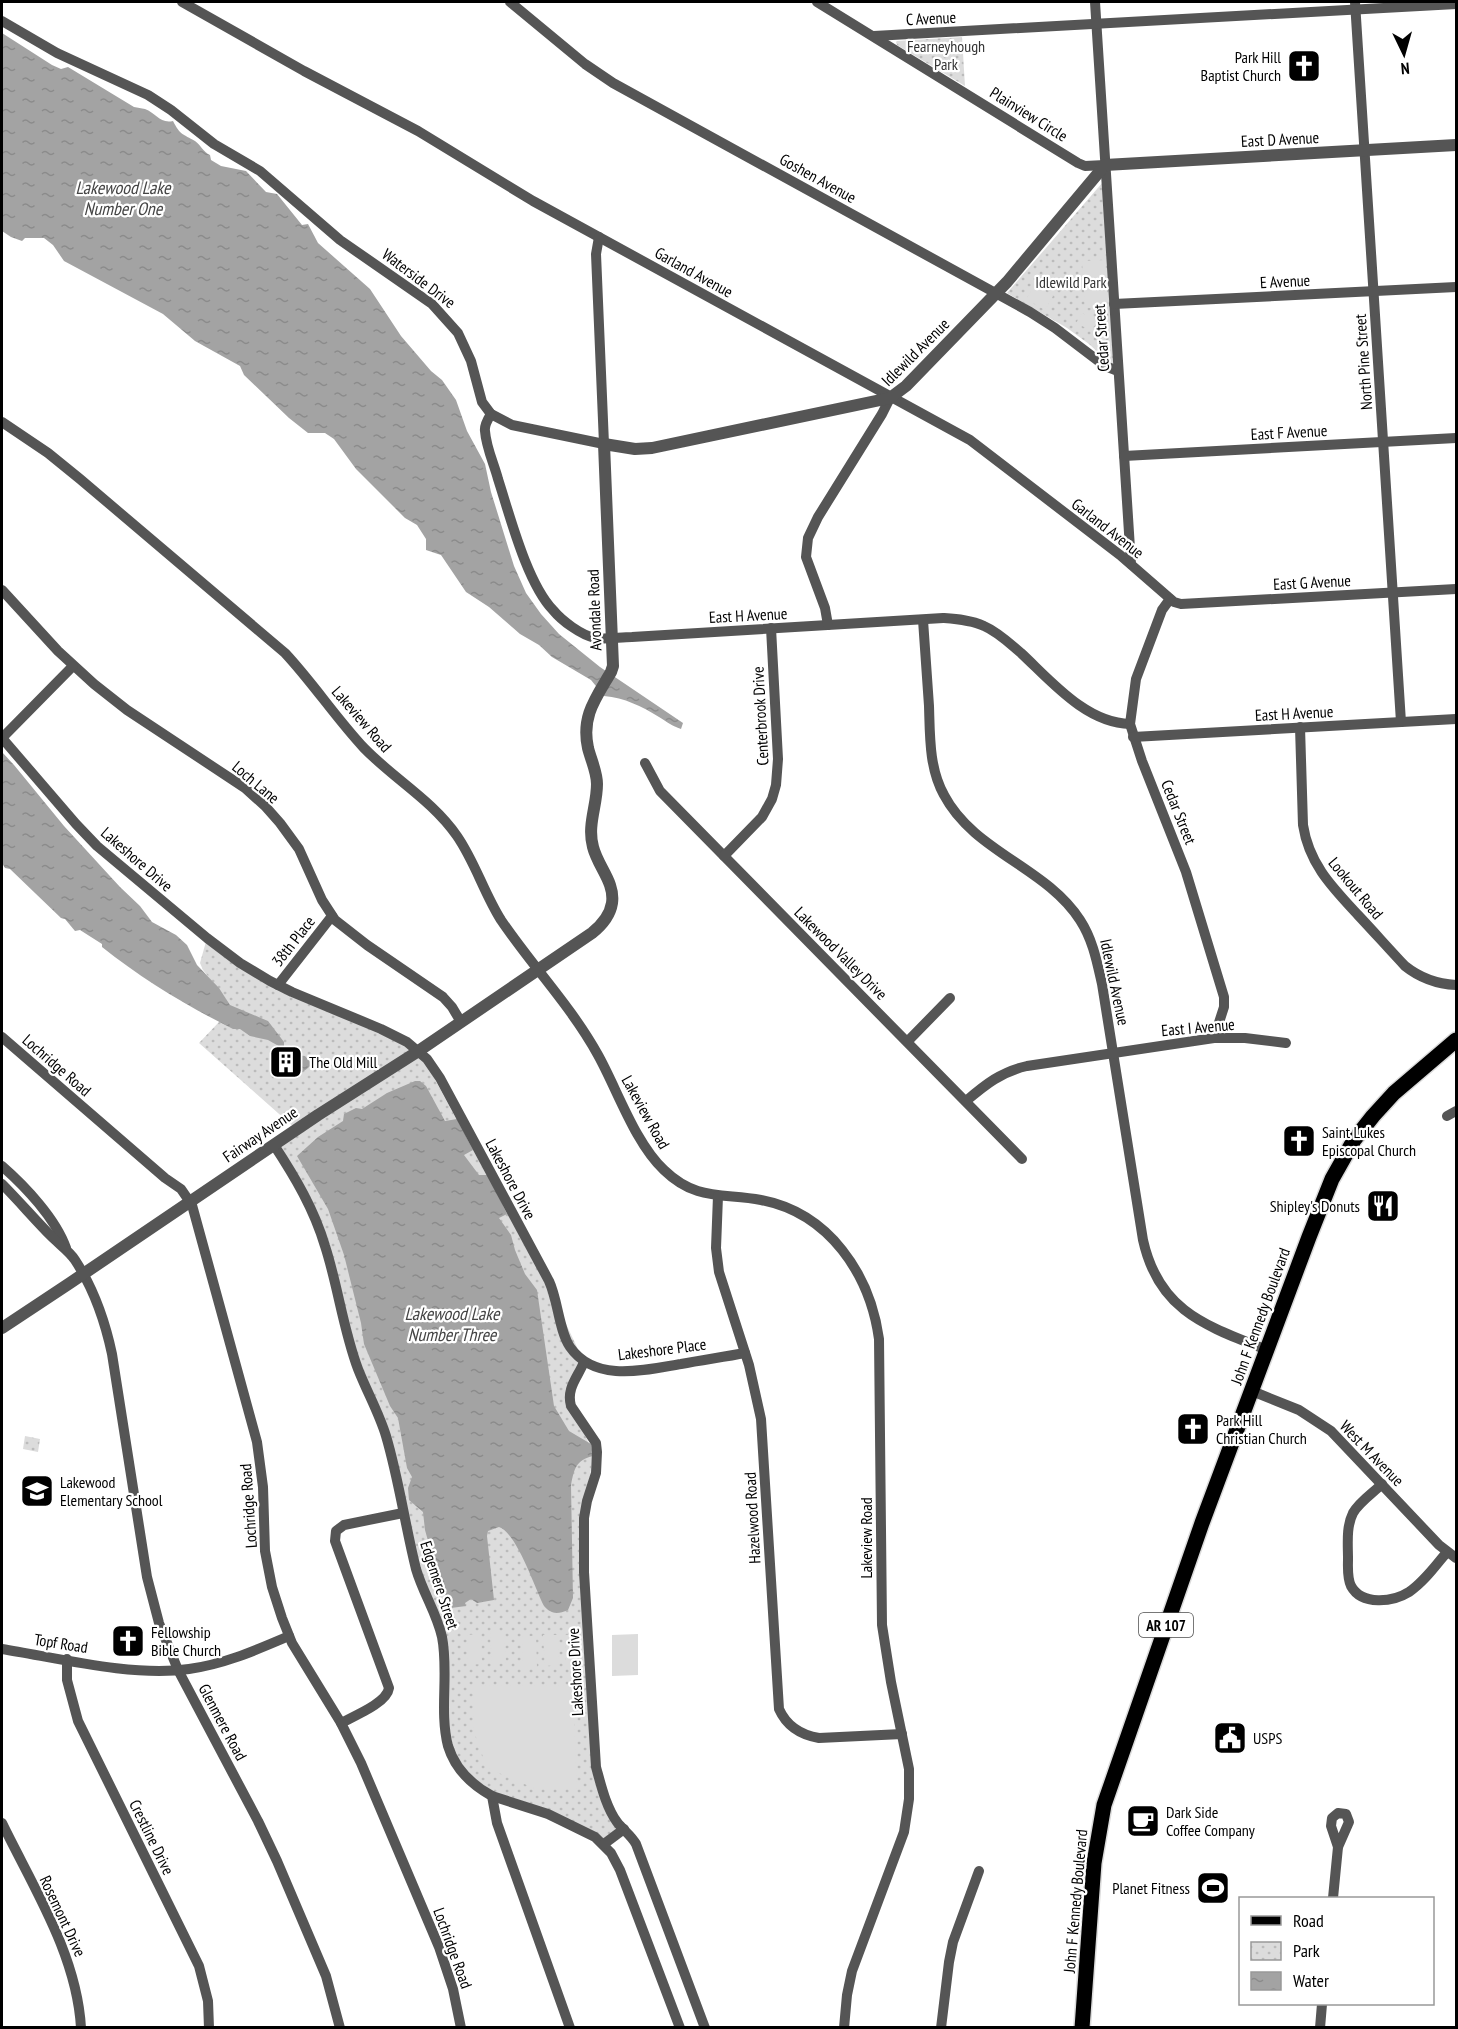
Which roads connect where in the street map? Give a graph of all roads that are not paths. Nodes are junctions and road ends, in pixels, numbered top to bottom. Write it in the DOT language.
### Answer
graph roads {
  1 [pos="182,2"];
  2 [pos="510,2"];
  3 [pos="817,2"];
  4 [pos="1095,2"];
  5 [pos="1456,4"];
  6 [pos="1355,6"];
  7 [pos="2,21"];
  8 [pos="1096,24"];
  9 [pos="874,36"];
  10 [pos="1456,145"];
  11 [pos="1364,150"];
  12 [pos="1105,165"];
  13 [pos="599,237"];
  14 [pos="1456,286"];
  15 [pos="1373,291"];
  16 [pos="996,293"];
  17 [pos="1114,304"];
  18 [pos="1118,371"];
  19 [pos="890,398"];
  20 [pos="491,414"];
  21 [pos="2,422"];
  22 [pos="1456,438"];
  23 [pos="1383,442"];
  24 [pos="604,444"];
  25 [pos="1124,456"];
  26 [pos="1131,564"];
  27 [pos="1456,588"];
  28 [pos="2,590"];
  29 [pos="1392,592"];
  30 [pos="1170,599"];
  31 [pos="923,620"];
  32 [pos="828,625"];
  33 [pos="771,628"];
  34 [pos="612,638"];
  35 [pos="73,666"];
  36 [pos="1456,719"];
  37 [pos="1401,722"];
  38 [pos="1130,724"];
  39 [pos="1300,727"];
  40 [pos="1133,737"];
  41 [pos="2,738"];
  42 [pos="645,763"];
  43 [pos="724,856"];
  44 [pos="332,916"];
  45 [pos="539,970"];
  46 [pos="278,985"];
  47 [pos="1456,986"];
  48 [pos="950,998"];
  49 [pos="461,1022"];
  50 [pos="2,1037"];
  51 [pos="1214,1038"];
  52 [pos="1456,1040"];
  53 [pos="908,1041"];
  54 [pos="1286,1043"];
  55 [pos="417,1052"];
  56 [pos="1113,1053"];
  57 [pos="966,1101"];
  58 [pos="274,1145"];
  59 [pos="1022,1159"];
  60 [pos="2,1166"];
  61 [pos="2,1184"];
  62 [pos="718,1196"];
  63 [pos="190,1201"];
  64 [pos="66,1248"];
  65 [pos="84,1274"];
  66 [pos="2,1328"];
  67 [pos="1267,1350"];
  68 [pos="745,1353"];
  69 [pos="584,1362"];
  70 [pos="1252,1391"];
  71 [pos="1382,1484"];
  72 [pos="403,1513"];
  73 [pos="1452,1555"];
  74 [pos="289,1636"];
  75 [pos="2,1649"];
  76 [pos="67,1659"];
  77 [pos="178,1670"];
  78 [pos="341,1723"];
  79 [pos="902,1734"];
  80 [pos="492,1796"];
  81 [pos="2,1823"];
  82 [pos="624,1829"];
  83 [pos="604,1844"];
  84 [pos="1338,1847"];
  85 [pos="979,1871"];
  86 [pos="1333,1897"];
  87 [pos="1322,2005"];
  88 [pos="81,2028"];
  89 [pos="209,2028"];
  90 [pos="340,2028"];
  91 [pos="461,2028"];
  92 [pos="570,2028"];
  93 [pos="680,2028"];
  94 [pos="705,2028"];
  95 [pos="843,2028"];
  96 [pos="941,2028"];
  97 [pos="1082,2028"];
  98 [pos="1320,2028"];
  1 -- 13 [label="street, Garland Avenue"];
  2 -- 16 [label="street, Goshen Avenue"];
  3 -- 9 [label="street, Plainview Circle"];
  4 -- 8 [label="street, Cedar Street"];
  5 -- 6 [label="street, C Avenue"];
  6 -- 8 [label="street, C Avenue"];
  6 -- 11 [label="street, North Pine Street"];
  7 -- 20 [label="street, Waterside Drive"];
  8 -- 9 [label="street, C Avenue"];
  8 -- 12 [label="street, Cedar Street"];
  9 -- 12 [label="street, Plainview Circle"];
  10 -- 11 [label="street, East D Avenue"];
  11 -- 12 [label="street, East D Avenue"];
  11 -- 15 [label="street, North Pine Street"];
  12 -- 16 [label="street, Idlewild Avenue"];
  12 -- 17 [label="street, Cedar Street"];
  13 -- 19 [label="street, Garland Avenue"];
  13 -- 24 [label="street, Avondale Road"];
  14 -- 15 [label="street, E Avenue"];
  15 -- 17 [label="street, E Avenue"];
  15 -- 23 [label="street, North Pine Street"];
  16 -- 18 [label="street, Goshen Avenue"];
  16 -- 19 [label="street, Idlewild Avenue"];
  17 -- 18 [label="street, Cedar Street"];
  18 -- 25 [label="street, Cedar Street"];
  19 -- 24 [label="street"];
  19 -- 26 [label="street, Garland Avenue"];
  19 -- 32 [label="street, Idlewild Avenue"];
  20 -- 24 [label="street"];
  20 -- 34 [label="street, East H Avenue"];
  21 -- 45 [label="street, Lakeview Road"];
  22 -- 23 [label="street, East F Avenue"];
  23 -- 25 [label="street, East F Avenue"];
  23 -- 29 [label="street, North Pine Street"];
  24 -- 34 [label="street, Avondale Road"];
  25 -- 26 [label="street, Cedar Street"];
  26 -- 30 [label="street, Garland Avenue"];
  27 -- 29 [label="street, East G Avenue"];
  28 -- 35 [label="street, Loch Lane"];
  29 -- 30 [label="street, East G Avenue"];
  29 -- 37 [label="street, North Pine Street"];
  30 -- 38 [label="street, Cedar Street"];
  31 -- 32 [label="street, East H Avenue"];
  31 -- 38 [label="street, East H Avenue"];
  31 -- 56 [label="street, Idlewild Avenue"];
  32 -- 33 [label="street, East H Avenue"];
  33 -- 34 [label="street, East H Avenue"];
  33 -- 43 [label="street, Centerbrook Drive"];
  34 -- 45 [label="street, Avondale Road"];
  35 -- 41 [label="street"];
  35 -- 44 [label="street, Loch Lane"];
  36 -- 37 [label="street, East H Avenue"];
  37 -- 39 [label="street, East H Avenue"];
  38 -- 40 [label="street, Cedar Street"];
  39 -- 40 [label="street, East H Avenue"];
  39 -- 47 [label="street, Lookout Road"];
  40 -- 51 [label="street, Cedar Street"];
  41 -- 46 [label="street, Lakeshore Drive"];
  42 -- 43 [label="street, Lakewood Valley Drive"];
  43 -- 53 [label="street, Lakewood Valley Drive"];
  44 -- 46 [label="street, 38th Place"];
  44 -- 49 [label="street, Loch Lane"];
  45 -- 49 [label="street, Fairway Avenue"];
  45 -- 62 [label="street, Lakeview Road"];
  46 -- 55 [label="street, Lakeshore Drive"];
  48 -- 53 [label="street"];
  49 -- 55 [label="street, Fairway Avenue"];
  50 -- 63 [label="street, Lochridge Road"];
  51 -- 54 [label="street, East I Avenue"];
  51 -- 56 [label="street, East I Avenue"];
  52 -- 67 [label="main road, John F Kennedy Boulevard / AR 107"];
  53 -- 57 [label="street, Lakewood Valley Drive"];
  55 -- 58 [label="street, Fairway Avenue"];
  55 -- 69 [label="street, Lakeshore Drive"];
  56 -- 57 [label="street, East I Avenue"];
  56 -- 67 [label="street, Idlewild Avenue"];
  57 -- 59 [label="street, Lakewood Valley Drive"];
  58 -- 63 [label="street, Fairway Avenue"];
  58 -- 72 [label="street, Edgemere Street"];
  60 -- 64 [label="street, Glenmere Road"];
  61 -- 64 [label="street, Glenmere Road"];
  62 -- 68 [label="street, Hazelwood Road"];
  62 -- 79 [label="street, Lakeview Road"];
  63 -- 65 [label="street, Fairway Avenue"];
  63 -- 74 [label="street, Lochridge Road"];
  64 -- 65 [label="street, Glenmere Road"];
  65 -- 66 [label="street, Fairway Avenue"];
  65 -- 77 [label="street, Glenmere Road"];
  67 -- 70 [label="main road, John F Kennedy Boulevard / AR 107"];
  68 -- 69 [label="street, Lakeshore Place"];
  68 -- 79 [label="street, Hazelwood Road"];
  69 -- 82 [label="street, Lakeshore Drive"];
  70 -- 71 [label="street, West M Avenue"];
  70 -- 97 [label="main road, John F Kennedy Boulevard / AR 107"];
  71 -- 73 [label="street, West M Avenue"];
  71 -- 73 [label="street"];
  72 -- 78 [label="street"];
  72 -- 80 [label="street, Edgemere Street"];
  74 -- 77 [label="street, Topf Road"];
  74 -- 78 [label="street, Lochridge Road"];
  75 -- 76 [label="street, Topf Road"];
  76 -- 77 [label="street, Topf Road"];
  76 -- 89 [label="street, Crestline Drive"];
  77 -- 90 [label="street, Glenmere Road"];
  78 -- 91 [label="street, Lochridge Road"];
  79 -- 95 [label="street, Lakeview Road"];
  80 -- 83 [label="street"];
  80 -- 92 [label="street"];
  81 -- 88 [label="street, Rosemont Drive"];
  82 -- 83 [label="street"];
  82 -- 94 [label="street, Lakeshore Drive"];
  83 -- 93 [label="street"];
  84 -- 86 [label="street"];
  85 -- 96 [label="street"];
  87 -- 98 [label="street"];
}
